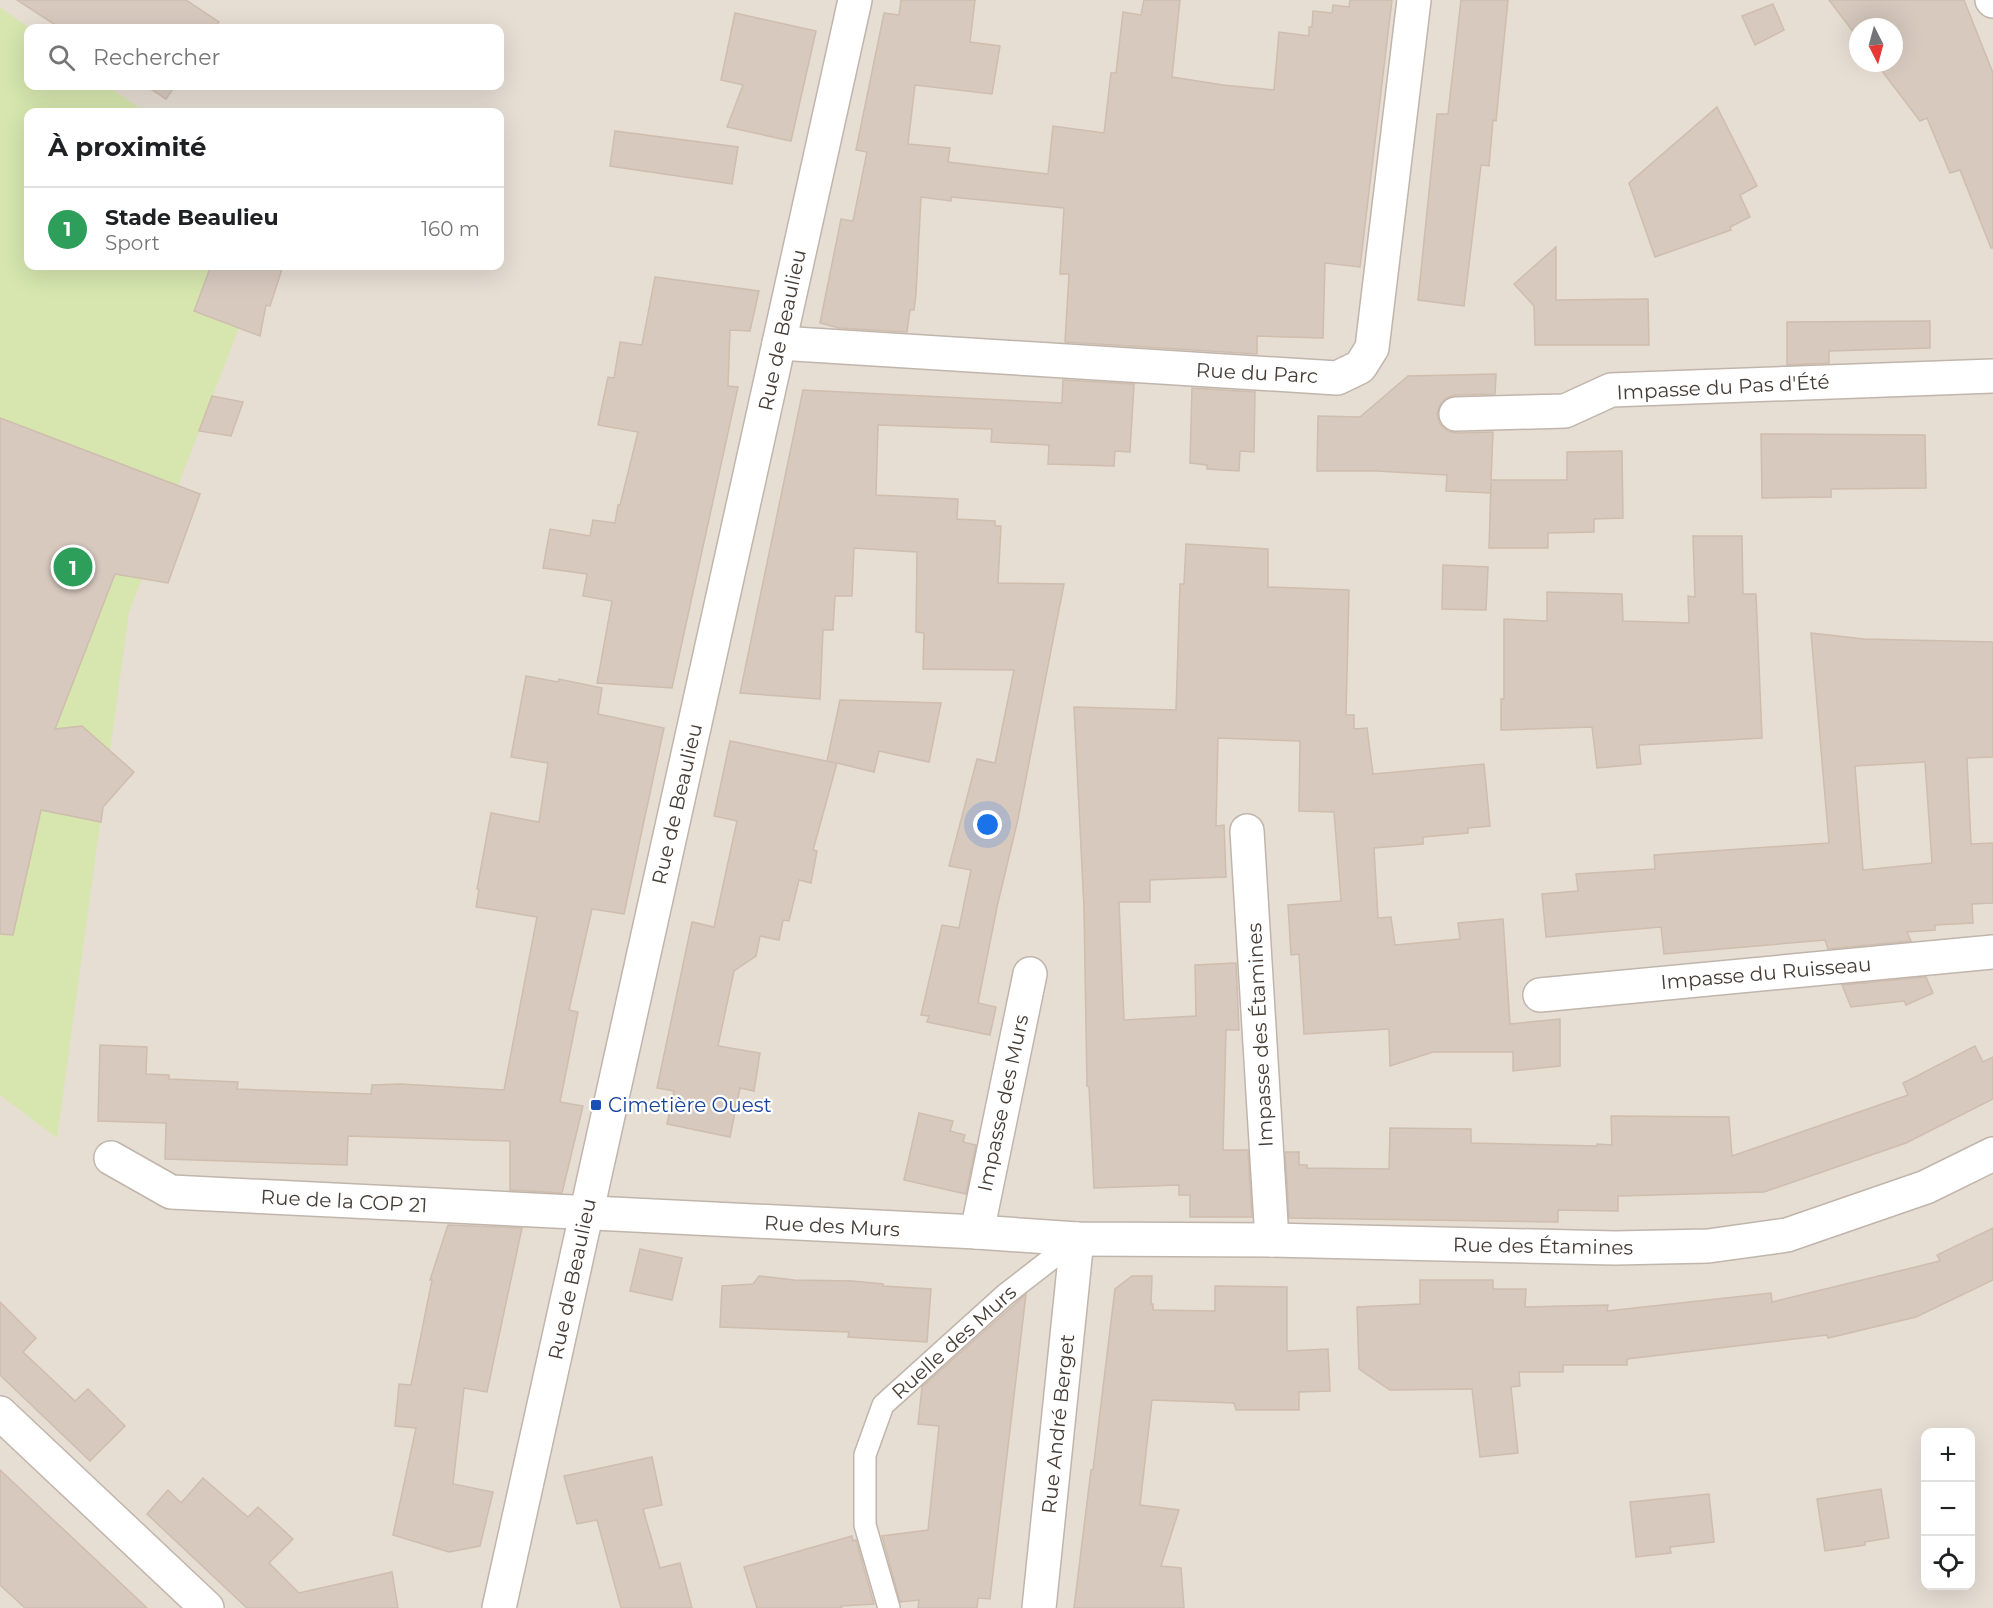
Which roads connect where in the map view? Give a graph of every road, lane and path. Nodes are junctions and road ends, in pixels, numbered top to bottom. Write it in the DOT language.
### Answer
graph roads {
  1 [pos="855,0"];
  2 [pos="1414,0"];
  3 [pos="779,343"];
  4 [pos="1993,376"];
  5 [pos="1456,414"];
  6 [pos="1247,831"];
  7 [pos="1993,952"];
  8 [pos="1030,974"];
  9 [pos="1540,995"];
  10 [pos="1993,1154"];
  11 [pos="111,1158"];
  12 [pos="587,1212"];
  13 [pos="977,1232"];
  14 [pos="1077,1239"];
  15 [pos="1272,1240"];
  16 [pos="0,1413"];
  17 [pos="207,1608"];
  18 [pos="499,1608"];
  19 [pos="890,1608"];
  20 [pos="1039,1608"];
  1 -- 3 [label="street, Rue de Beaulieu"];
  2 -- 3 [label="street, Rue du Parc"];
  3 -- 12 [label="street, Rue de Beaulieu"];
  4 -- 5 [label="street, Impasse du Pas d'Été"];
  6 -- 15 [label="street, Impasse des Étamines"];
  7 -- 9 [label="street, Impasse du Ruisseau"];
  8 -- 13 [label="street, Impasse des Murs"];
  10 -- 15 [label="street, Rue des Étamines"];
  11 -- 12 [label="street, Rue de la COP 21"];
  12 -- 13 [label="street, Rue des Murs"];
  12 -- 18 [label="street, Rue de Beaulieu"];
  13 -- 14 [label="street, Rue des Murs"];
  14 -- 15 [label="street, Rue des Étamines"];
  14 -- 19 [label="lane, Ruelle des Murs"];
  14 -- 20 [label="street, Rue André Berget"];
  16 -- 17 [label="street"];
}
